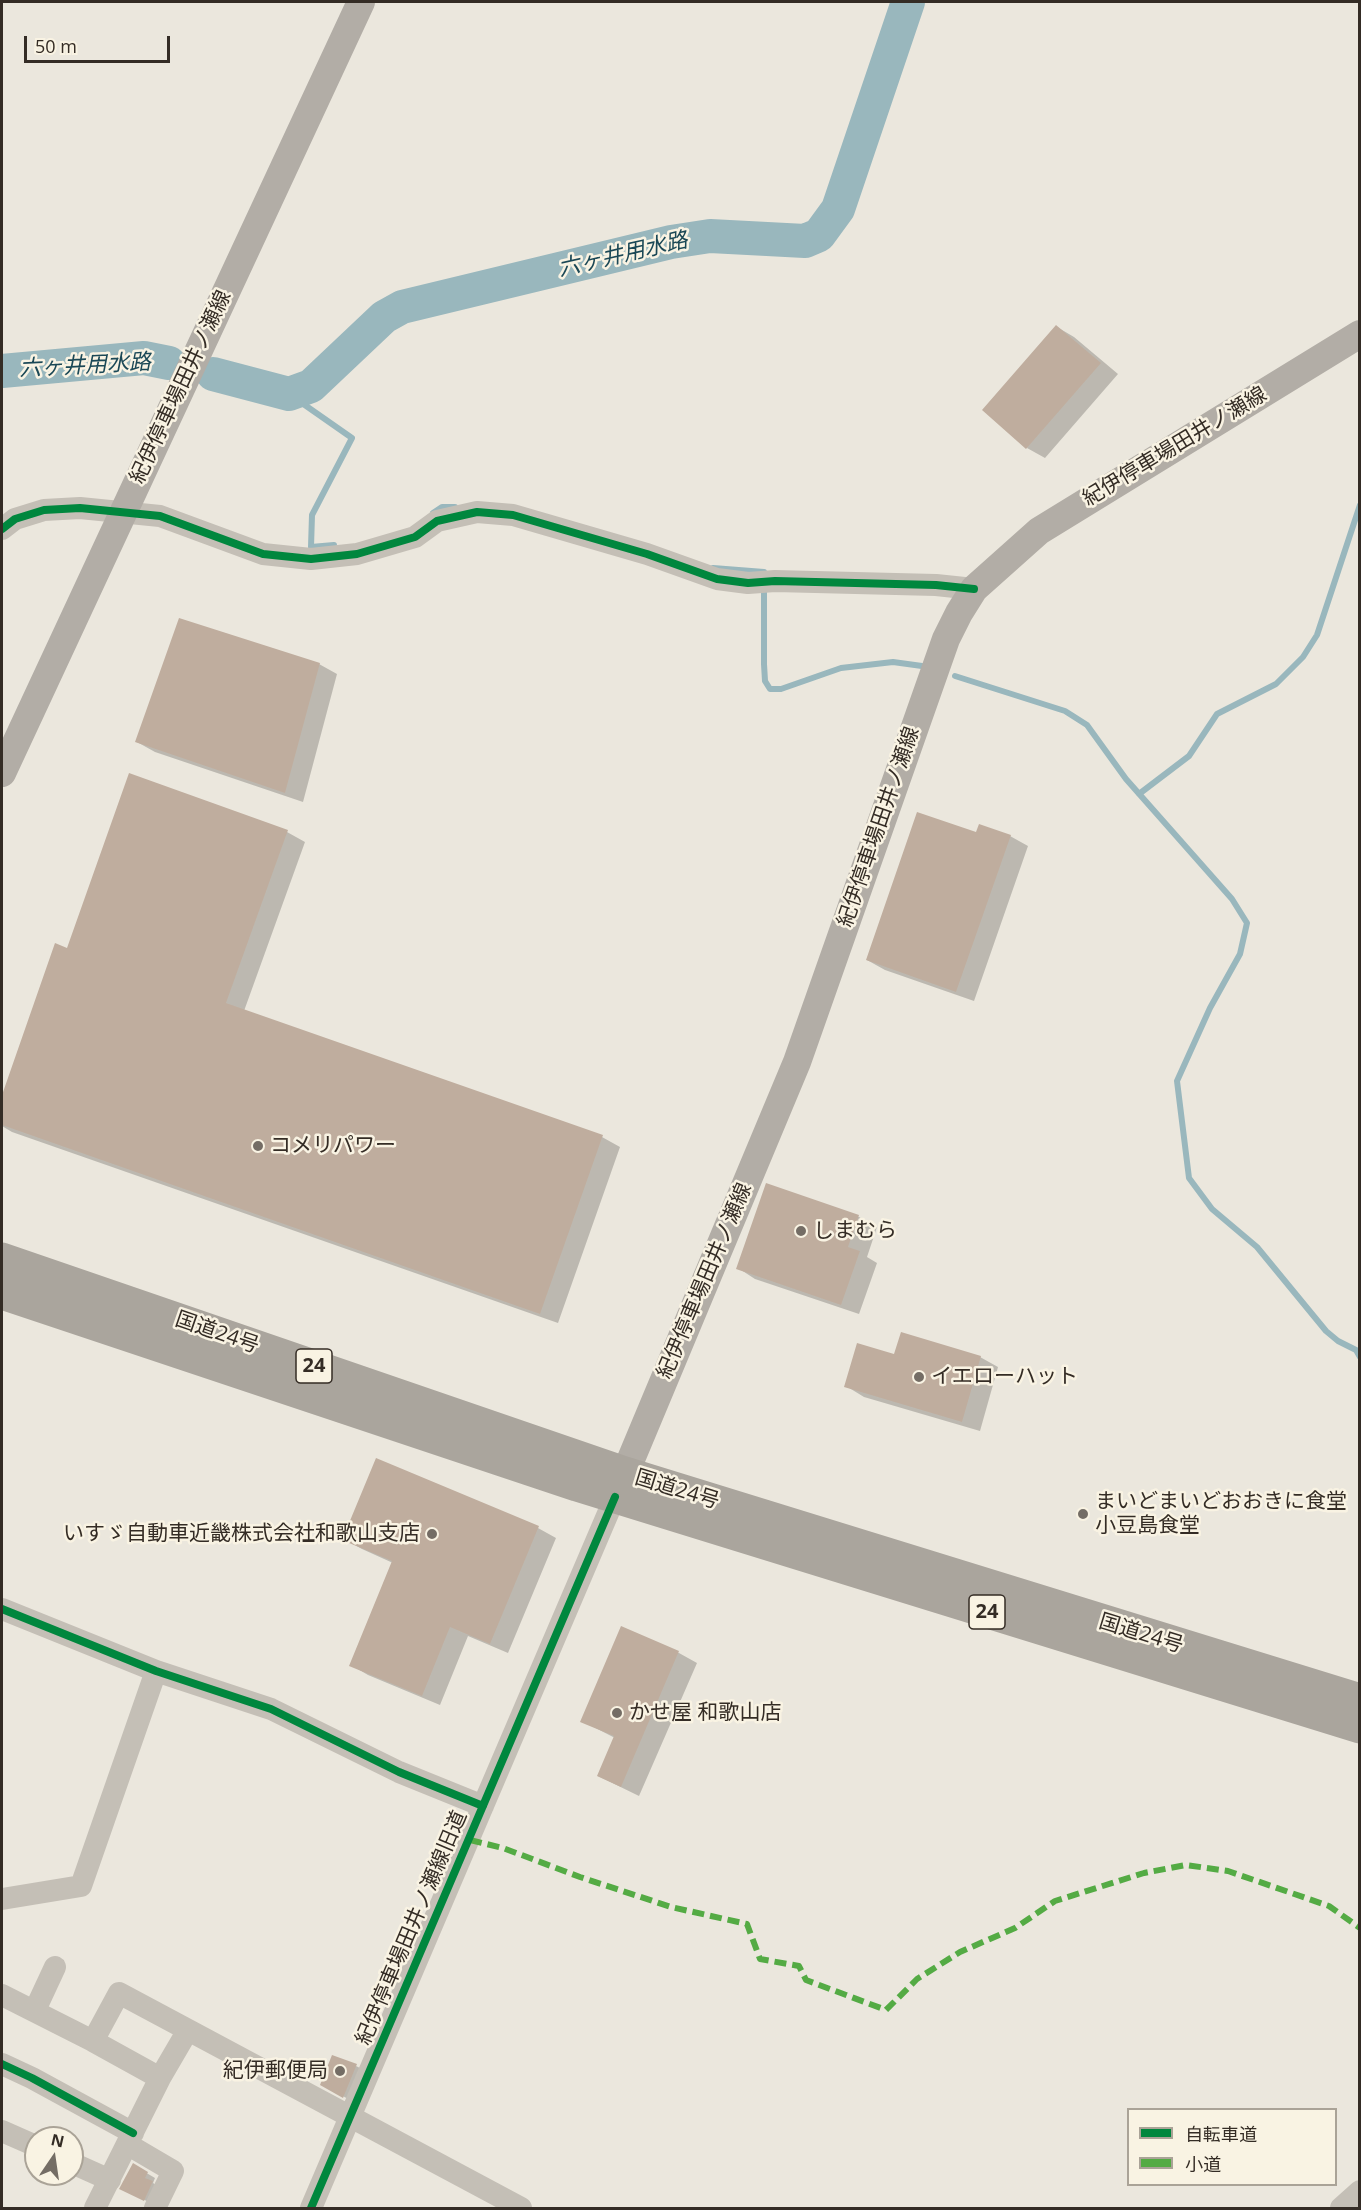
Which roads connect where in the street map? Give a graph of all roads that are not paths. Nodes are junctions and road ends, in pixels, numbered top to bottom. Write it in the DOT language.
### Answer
graph roads {
  1 [pos="361,2"];
  2 [pos="1359,334"];
  3 [pos="123,512"];
  4 [pos="2,529"];
  5 [pos="974,589"];
  6 [pos="2,773"];
  7 [pos="2,1259"];
  8 [pos="2,1293"];
  9 [pos="620,1485"];
  10 [pos="2,1609"];
  11 [pos="156,1671"];
  12 [pos="1359,1700"];
  13 [pos="1359,1727"];
  14 [pos="483,1806"];
  15 [pos="2,1899"];
  16 [pos="55,1968"];
  17 [pos="2,1995"];
  18 [pos="35,2010"];
  19 [pos="188,2030"];
  20 [pos="93,2041"];
  21 [pos="2,2064"];
  22 [pos="160,2078"];
  23 [pos="350,2117"];
  24 [pos="2,2131"];
  25 [pos="130,2139"];
  26 [pos="24,2141"];
  27 [pos="84,2168"];
  28 [pos="110,2180"];
  29 [pos="1359,2191"];
  30 [pos="95,2208"];
  31 [pos="155,2208"];
  32 [pos="311,2208"];
  33 [pos="521,2208"];
  34 [pos="1341,2208"];
  1 -- 3 [label="main road, 紀伊停車場田井ノ瀬線"];
  2 -- 5 [label="main road, 紀伊停車場田井ノ瀬線"];
  3 -- 4 [label="street"];
  3 -- 5 [label="street"];
  3 -- 6 [label="main road, 紀伊停車場田井ノ瀬線"];
  5 -- 9 [label="main road, 紀伊停車場田井ノ瀬線"];
  7 -- 9 [label="highway, 国道24号 / 24"];
  8 -- 9 [label="highway, 国道24号 / 24"];
  9 -- 12 [label="highway, 国道24号 / 24"];
  9 -- 13 [label="highway, 国道24号 / 24"];
  9 -- 14 [label="street, 紀伊停車場田井ノ瀬線旧道"];
  10 -- 11 [label="street"];
  11 -- 14 [label="street"];
  11 -- 15 [label="street"];
  14 -- 23 [label="street, 紀伊停車場田井ノ瀬線旧道"];
  16 -- 18 [label="street"];
  17 -- 18 [label="street"];
  18 -- 20 [label="street"];
  19 -- 20 [label="street"];
  19 -- 22 [label="street"];
  19 -- 23 [label="street"];
  20 -- 22 [label="street"];
  21 -- 25 [label="street"];
  22 -- 25 [label="street"];
  23 -- 32 [label="street, 紀伊停車場田井ノ瀬線旧道"];
  23 -- 33 [label="street"];
  24 -- 26 [label="street"];
  25 -- 28 [label="street"];
  25 -- 31 [label="street"];
  27 -- 28 [label="street"];
  28 -- 30 [label="street"];
  29 -- 34 [label="street"];
}
